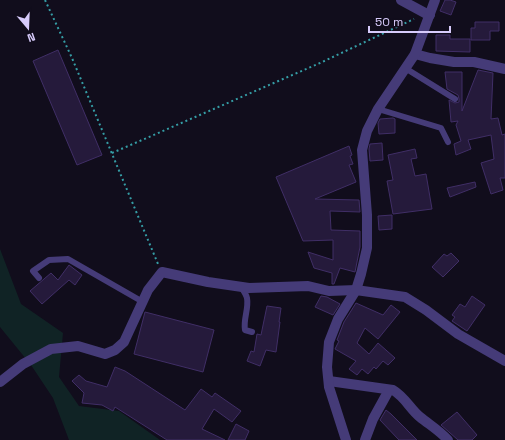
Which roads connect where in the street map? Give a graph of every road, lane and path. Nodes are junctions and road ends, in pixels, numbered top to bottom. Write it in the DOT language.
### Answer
graph roads {
  1 [pos="46,0"];
  2 [pos="401,0"];
  3 [pos="435,0"];
  4 [pos="427,14"];
  5 [pos="415,54"];
  6 [pos="405,68"];
  7 [pos="505,69"];
  8 [pos="455,99"];
  9 [pos="378,109"];
  10 [pos="448,142"];
  11 [pos="112,154"];
  12 [pos="162,272"];
  13 [pos="39,278"];
  14 [pos="241,287"];
  15 [pos="356,290"];
  16 [pos="143,302"];
  17 [pos="252,332"];
  18 [pos="505,361"];
  19 [pos="329,381"];
  20 [pos="0,382"];
  21 [pos="389,390"];
  22 [pos="346,440"];
  23 [pos="365,440"];
  24 [pos="448,440"];
  1 -- 11 [label="path"];
  2 -- 4 [label="street"];
  3 -- 4 [label="street"];
  4 -- 5 [label="street"];
  4 -- 11 [label="path"];
  5 -- 6 [label="street"];
  5 -- 7 [label="street"];
  6 -- 8 [label="lane"];
  6 -- 9 [label="street"];
  9 -- 10 [label="lane"];
  9 -- 15 [label="street"];
  11 -- 12 [label="path"];
  12 -- 14 [label="street"];
  12 -- 16 [label="street"];
  13 -- 16 [label="lane"];
  14 -- 15 [label="street"];
  14 -- 17 [label="lane"];
  15 -- 18 [label="street"];
  15 -- 19 [label="street"];
  16 -- 20 [label="street"];
  19 -- 21 [label="street"];
  19 -- 22 [label="street"];
  21 -- 23 [label="street"];
  21 -- 24 [label="street"];
}
